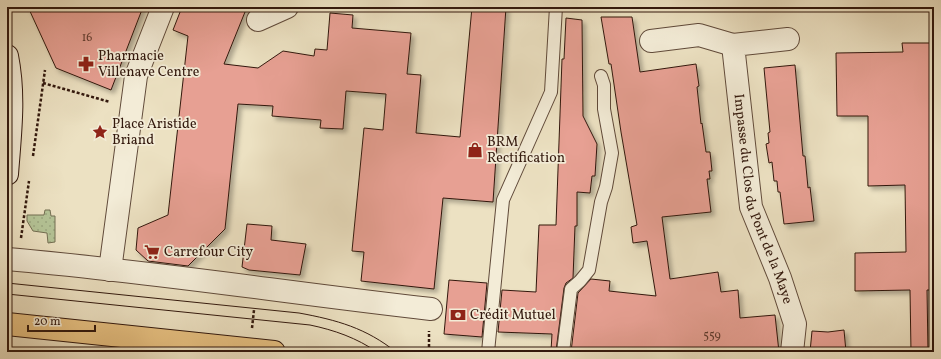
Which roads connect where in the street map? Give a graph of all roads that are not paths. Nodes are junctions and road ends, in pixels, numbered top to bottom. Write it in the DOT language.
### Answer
graph roads {
  1 [pos="163,7"];
  2 [pos="287,7"];
  3 [pos="556,7"];
  4 [pos="258,20"];
  5 [pos="788,39"];
  6 [pos="651,41"];
  7 [pos="733,45"];
  8 [pos="7,56"];
  9 [pos="601,76"];
  10 [pos="8,147"];
  11 [pos="7,174"];
  12 [pos="7,259"];
  13 [pos="110,270"];
  14 [pos="431,309"];
  15 [pos="7,324"];
  16 [pos="273,352"];
  17 [pos="488,352"];
  18 [pos="563,352"];
  19 [pos="792,352"];
  1 -- 13 [label="street"];
  2 -- 4 [label="street"];
  3 -- 17 [label="lane"];
  5 -- 7 [label="street"];
  6 -- 7 [label="street"];
  7 -- 19 [label="street, Impasse du Clos du Pont de la Maye"];
  8 -- 10 [label="street"];
  9 -- 18 [label="lane"];
  10 -- 11 [label="street"];
  12 -- 13 [label="street"];
  13 -- 14 [label="street"];
  15 -- 16 [label="main road"];
}
